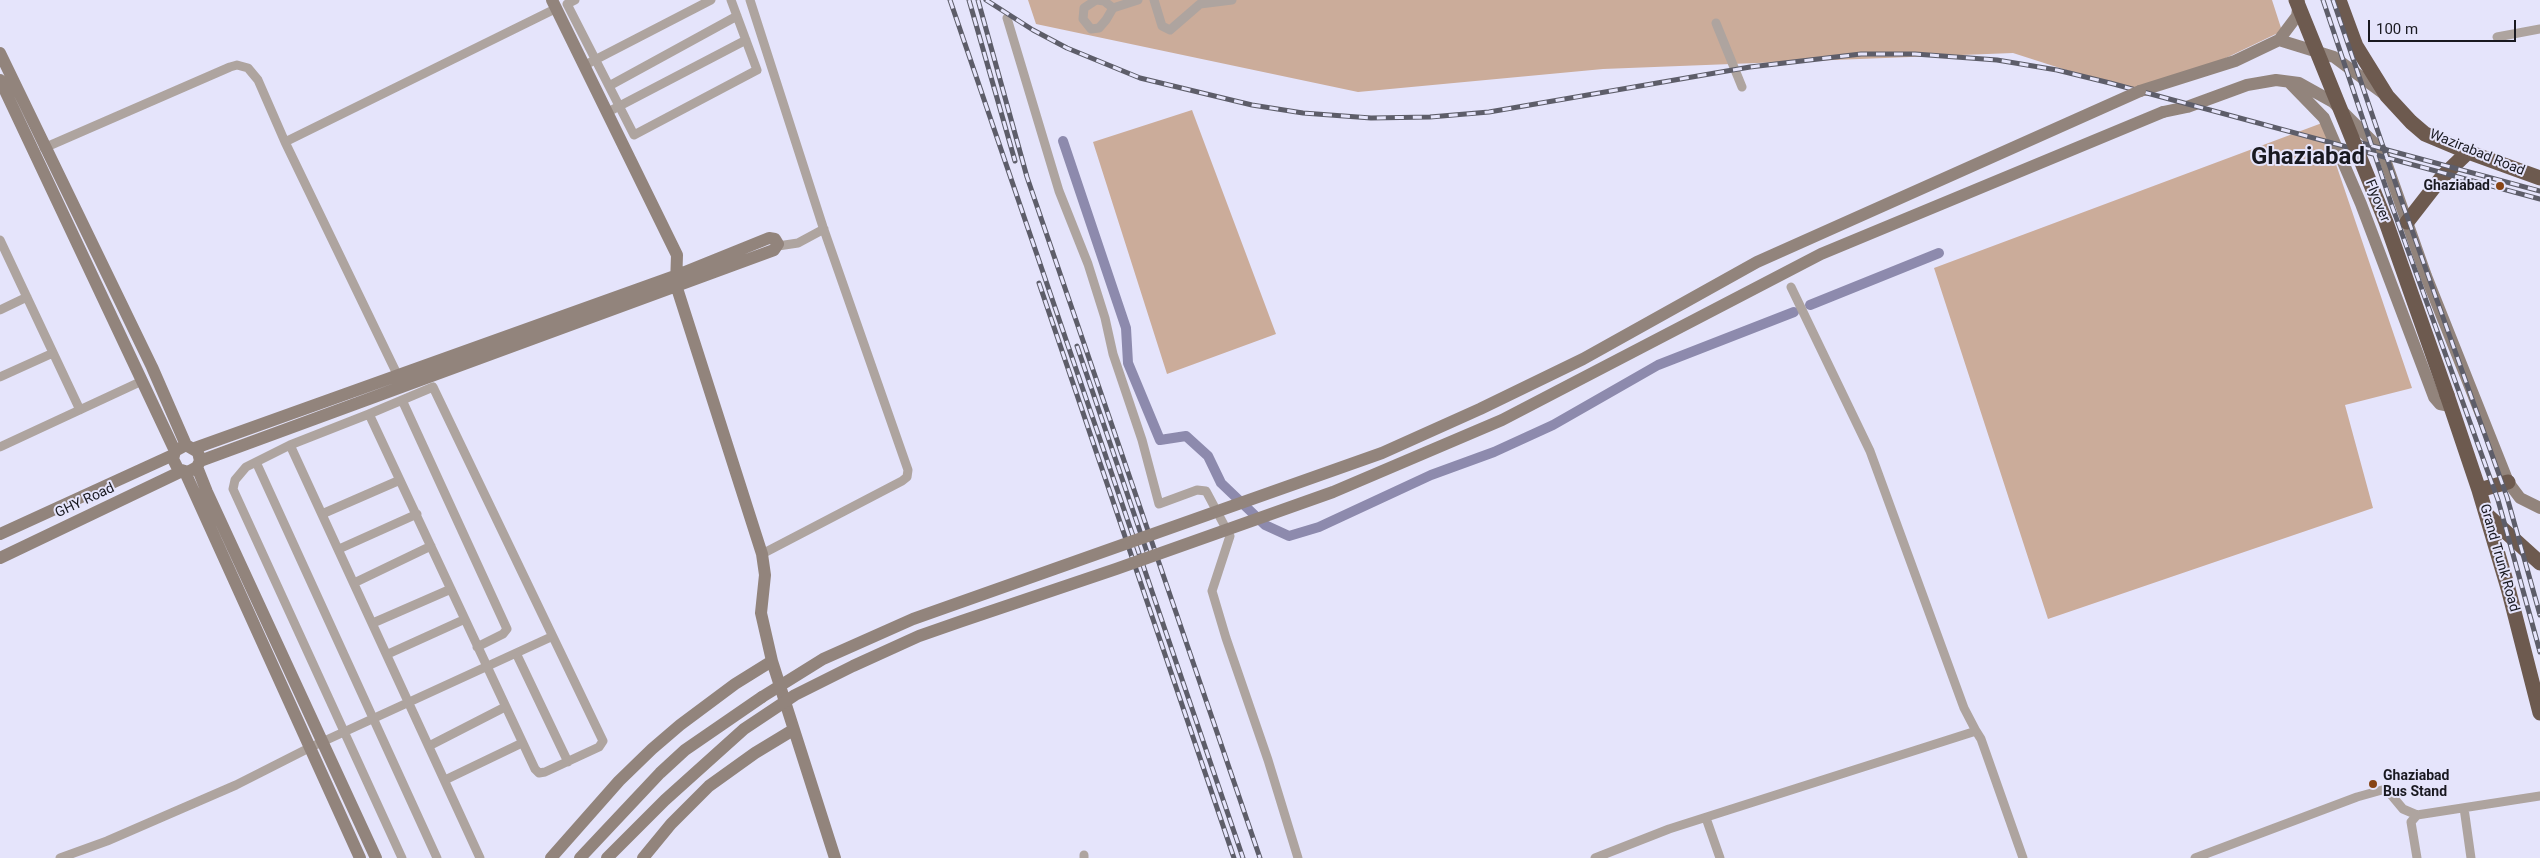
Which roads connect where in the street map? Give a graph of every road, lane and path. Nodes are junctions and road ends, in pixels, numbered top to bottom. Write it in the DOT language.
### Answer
graph roads {
  1 [pos="575,0"];
  2 [pos="711,0"];
  3 [pos="731,0"];
  4 [pos="750,0"];
  5 [pos="1096,0"];
  6 [pos="1138,0"];
  7 [pos="1154,0"];
  8 [pos="1232,0"];
  9 [pos="2296,0"];
  10 [pos="2300,0"];
  11 [pos="2339,0"];
  12 [pos="554,4"];
  13 [pos="1113,8"];
  14 [pos="737,16"];
  15 [pos="1008,18"];
  16 [pos="1716,23"];
  17 [pos="2540,29"];
  18 [pos="761,34"];
  19 [pos="2497,37"];
  20 [pos="745,38"];
  21 [pos="2279,40"];
  22 [pos="0,54"];
  23 [pos="590,63"];
  24 [pos="0,80"];
  25 [pos="2289,82"];
  26 [pos="609,86"];
  27 [pos="1742,87"];
  28 [pos="2387,96"];
  29 [pos="620,106"];
  30 [pos="608,112"];
  31 [pos="285,142"];
  32 [pos="44,148"];
  33 [pos="2468,152"];
  34 [pos="2540,178"];
  35 [pos="2407,222"];
  36 [pos="824,229"];
  37 [pos="0,242"];
  38 [pos="778,246"];
  39 [pos="676,280"];
  40 [pos="1791,288"];
  41 [pos="27,297"];
  42 [pos="0,310"];
  43 [pos="53,352"];
  44 [pos="397,374"];
  45 [pos="0,377"];
  46 [pos="142,381"];
  47 [pos="402,400"];
  48 [pos="2448,401"];
  49 [pos="80,410"];
  50 [pos="369,414"];
  51 [pos="290,445"];
  52 [pos="0,447"];
  53 [pos="188,454"];
  54 [pos="256,462"];
  55 [pos="183,472"];
  56 [pos="400,480"];
  57 [pos="2508,482"];
  58 [pos="2479,490"];
  59 [pos="2540,508"];
  60 [pos="2485,513"];
  61 [pos="322,514"];
  62 [pos="417,514"];
  63 [pos="0,534"];
  64 [pos="431,546"];
  65 [pos="338,549"];
  66 [pos="762,554"];
  67 [pos="0,558"];
  68 [pos="2540,563"];
  69 [pos="354,583"];
  70 [pos="451,589"];
  71 [pos="463,620"];
  72 [pos="373,623"];
  73 [pos="551,636"];
  74 [pos="477,648"];
  75 [pos="516,653"];
  76 [pos="388,654"];
  77 [pos="772,661"];
  78 [pos="486,666"];
  79 [pos="409,701"];
  80 [pos="505,707"];
  81 [pos="2540,713"];
  82 [pos="374,718"];
  83 [pos="793,730"];
  84 [pos="344,731"];
  85 [pos="1976,731"];
  86 [pos="322,742"];
  87 [pos="522,743"];
  88 [pos="429,746"];
  89 [pos="309,748"];
  90 [pos="568,762"];
  91 [pos="445,780"];
  92 [pos="2540,796"];
  93 [pos="2464,808"];
  94 [pos="2416,815"];
  95 [pos="1706,818"];
  96 [pos="60,858"];
  97 [pos="360,858"];
  98 [pos="376,858"];
  99 [pos="402,858"];
  100 [pos="437,858"];
  101 [pos="480,858"];
  102 [pos="551,858"];
  103 [pos="580,858"];
  104 [pos="607,858"];
  105 [pos="643,858"];
  106 [pos="835,858"];
  107 [pos="1298,858"];
  108 [pos="1595,858"];
  109 [pos="1720,858"];
  110 [pos="2023,858"];
  111 [pos="2195,858"];
  112 [pos="2417,858"];
  113 [pos="2471,858"];
  1 -- 23 [label="street"];
  2 -- 23 [label="street"];
  3 -- 14 [label="street"];
  4 -- 18 [label="street"];
  5 -- 13 [label="street"];
  5 -- 13 [label="street"];
  6 -- 13 [label="street"];
  7 -- 8 [label="street"];
  9 -- 48 [label="highway, Flyover, bridge"];
  10 -- 21 [label="main road"];
  11 -- 28 [label="highway, Wazirabad Road"];
  12 -- 23 [label="main road"];
  12 -- 31 [label="street"];
  14 -- 20 [label="street"];
  14 -- 26 [label="street"];
  15 -- 107 [label="street"];
  16 -- 27 [label="street"];
  17 -- 19 [label="street"];
  18 -- 20 [label="street"];
  18 -- 36 [label="street"];
  20 -- 29 [label="street"];
  20 -- 29 [label="street"];
  21 -- 28 [label="main road"];
  21 -- 103 [label="main road, bridge"];
  22 -- 32 [label="main road"];
  23 -- 26 [label="street"];
  23 -- 30 [label="main road"];
  24 -- 46 [label="main road"];
  25 -- 35 [label="main road"];
  25 -- 48 [label="main road"];
  25 -- 104 [label="main road, bridge"];
  26 -- 29 [label="street"];
  28 -- 33 [label="highway, Wazirabad Road"];
  29 -- 30 [label="street"];
  30 -- 39 [label="main road"];
  31 -- 32 [label="street"];
  31 -- 44 [label="street"];
  32 -- 53 [label="main road"];
  33 -- 34 [label="highway, Wazirabad Road"];
  33 -- 35 [label="highway"];
  35 -- 57 [label="main road"];
  36 -- 38 [label="street"];
  36 -- 66 [label="street"];
  37 -- 41 [label="street"];
  38 -- 39 [label="main road"];
  39 -- 44 [label="main road"];
  39 -- 53 [label="main road"];
  39 -- 66 [label="main road"];
  40 -- 85 [label="street"];
  41 -- 42 [label="street"];
  41 -- 43 [label="street"];
  43 -- 45 [label="street"];
  43 -- 49 [label="street"];
  44 -- 53 [label="main road"];
  46 -- 49 [label="street"];
  46 -- 53 [label="main road"];
  47 -- 50 [label="street"];
  47 -- 73 [label="street"];
  47 -- 74 [label="street"];
  48 -- 58 [label="highway, Grand Trunk Road"];
  49 -- 52 [label="street"];
  50 -- 51 [label="street"];
  50 -- 56 [label="street"];
  51 -- 54 [label="street"];
  51 -- 61 [label="street"];
  53 -- 55 [label="main road, GHY Road"];
  53 -- 55 [label="main road"];
  53 -- 63 [label="main road, GHY Road"];
  53 -- 86 [label="main road"];
  54 -- 82 [label="street"];
  54 -- 84 [label="street"];
  55 -- 67 [label="main road, GHY Road"];
  55 -- 89 [label="main road"];
  56 -- 61 [label="street"];
  56 -- 62 [label="street"];
  57 -- 58 [label="highway"];
  57 -- 59 [label="main road"];
  58 -- 60 [label="highway, Grand Trunk Road"];
  60 -- 68 [label="highway"];
  60 -- 81 [label="highway, Grand Trunk Road"];
  61 -- 65 [label="street"];
  62 -- 64 [label="street"];
  62 -- 65 [label="street"];
  64 -- 69 [label="street"];
  64 -- 70 [label="street"];
  65 -- 69 [label="street"];
  66 -- 77 [label="main road"];
  69 -- 72 [label="street"];
  70 -- 71 [label="street"];
  70 -- 72 [label="street"];
  71 -- 74 [label="street"];
  71 -- 76 [label="street"];
  72 -- 76 [label="street"];
  73 -- 75 [label="street"];
  73 -- 90 [label="street"];
  74 -- 78 [label="street"];
  75 -- 78 [label="street"];
  75 -- 90 [label="street"];
  76 -- 79 [label="street"];
  77 -- 83 [label="main road"];
  77 -- 102 [label="main road"];
  78 -- 79 [label="street"];
  78 -- 80 [label="street"];
  79 -- 82 [label="street"];
  79 -- 88 [label="street"];
  80 -- 87 [label="street"];
  80 -- 88 [label="street"];
  82 -- 84 [label="street"];
  82 -- 100 [label="street"];
  83 -- 105 [label="main road"];
  83 -- 106 [label="main road"];
  84 -- 86 [label="street"];
  84 -- 99 [label="street"];
  85 -- 95 [label="street"];
  85 -- 110 [label="street"];
  86 -- 89 [label="street"];
  86 -- 98 [label="main road"];
  87 -- 90 [label="street"];
  87 -- 91 [label="street"];
  88 -- 91 [label="street"];
  89 -- 96 [label="street"];
  89 -- 97 [label="main road"];
  91 -- 101 [label="street"];
  92 -- 93 [label="street"];
  93 -- 94 [label="street"];
  93 -- 113 [label="street"];
  94 -- 111 [label="street"];
  94 -- 112 [label="street"];
  95 -- 108 [label="street"];
  95 -- 109 [label="street"];
}
